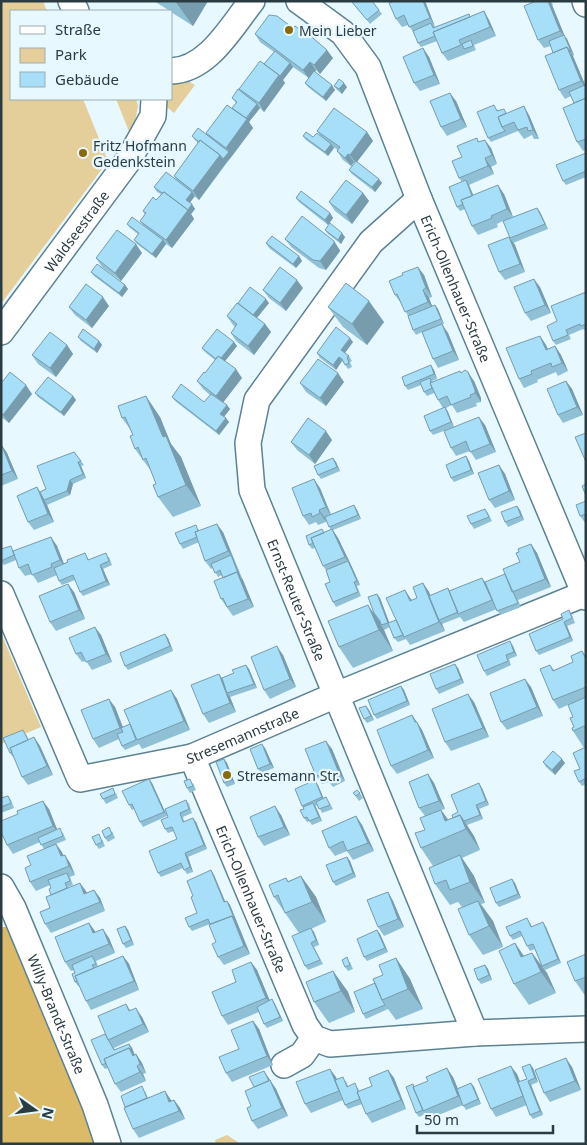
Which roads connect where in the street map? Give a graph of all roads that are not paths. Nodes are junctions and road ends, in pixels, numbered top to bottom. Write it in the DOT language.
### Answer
graph roads {
  1 [pos="252,1"];
  2 [pos="299,1"];
  3 [pos="172,71"];
  4 [pos="154,100"];
  5 [pos="419,199"];
  6 [pos="1,332"];
  7 [pos="1,594"];
  8 [pos="585,595"];
  9 [pos="336,695"];
  10 [pos="192,756"];
  11 [pos="1,887"];
  12 [pos="586,1029"];
  13 [pos="475,1033"];
  14 [pos="314,1038"];
  15 [pos="284,1066"];
  16 [pos="108,1144"];
  1 -- 3 [label="street"];
  2 -- 5 [label="street, Erich-Ollenhauer-Straße"];
  4 -- 6 [label="street, Waldseestraße"];
  5 -- 8 [label="street, Erich-Ollenhauer-Straße"];
  5 -- 9 [label="street, Ernst-Reuter-Straße"];
  7 -- 10 [label="street, Stresemannstraße"];
  8 -- 9 [label="street, Stresemannstraße"];
  9 -- 10 [label="street, Stresemannstraße"];
  9 -- 13 [label="street, Ernst-Reuter-Straße"];
  10 -- 14 [label="street, Erich-Ollenhauer-Straße"];
  11 -- 16 [label="street, Willy-Brandt-Straße"];
  12 -- 13 [label="street"];
  13 -- 14 [label="street"];
  14 -- 15 [label="street"];
}
